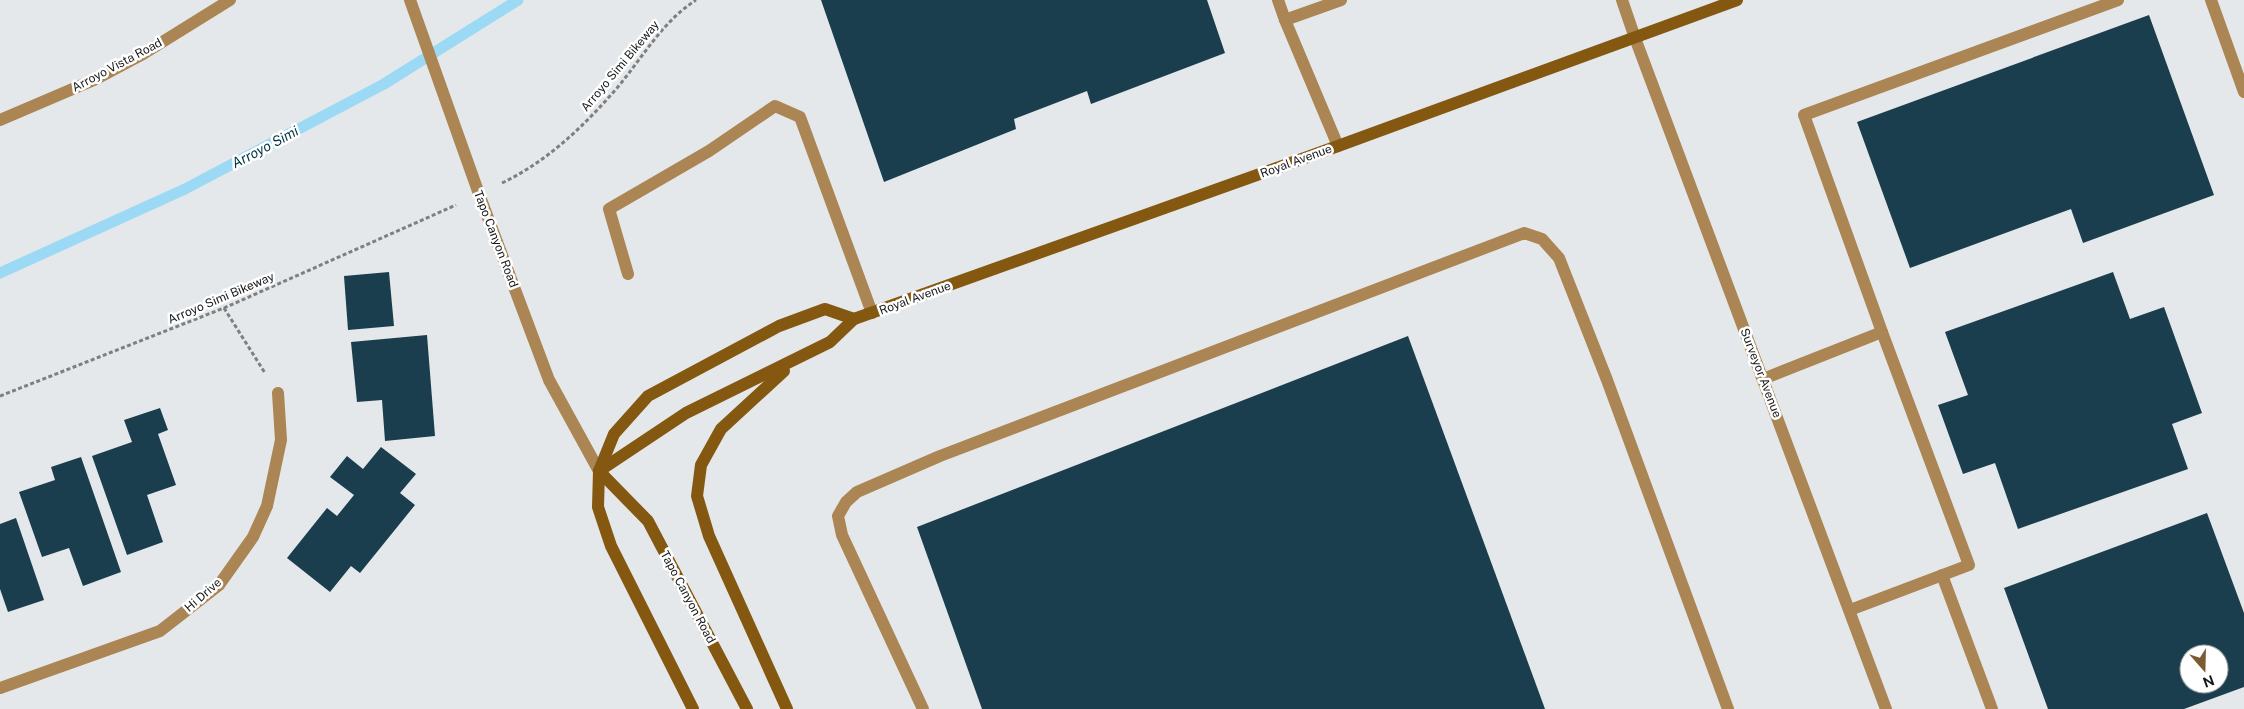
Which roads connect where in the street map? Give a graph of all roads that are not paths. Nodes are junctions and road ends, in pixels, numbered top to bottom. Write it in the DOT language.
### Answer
graph roads {
  1 [pos="230,0"];
  2 [pos="410,0"];
  3 [pos="1278,0"];
  4 [pos="1341,0"];
  5 [pos="1622,0"];
  6 [pos="1737,0"];
  7 [pos="2118,0"];
  8 [pos="2212,0"];
  9 [pos="1284,20"];
  10 [pos="1635,38"];
  11 [pos="2244,92"];
  12 [pos="0,120"];
  13 [pos="1338,146"];
  14 [pos="628,274"];
  15 [pos="872,313"];
  16 [pos="854,319"];
  17 [pos="1882,332"];
  18 [pos="793,362"];
  19 [pos="1763,379"];
  20 [pos="278,393"];
  21 [pos="598,471"];
  22 [pos="1942,575"];
  23 [pos="1850,610"];
  24 [pos="0,688"];
  25 [pos="693,709"];
  26 [pos="747,709"];
  27 [pos="787,709"];
  28 [pos="922,709"];
  29 [pos="1728,709"];
  30 [pos="1886,709"];
  31 [pos="1992,709"];
  1 -- 12 [label="street, Arroyo Vista Road"];
  2 -- 21 [label="street, Tapo Canyon Road"];
  3 -- 9 [label="street"];
  4 -- 9 [label="street"];
  5 -- 10 [label="street, Surveyor Avenue"];
  6 -- 10 [label="main road, Royal Avenue"];
  7 -- 17 [label="street"];
  8 -- 11 [label="street"];
  9 -- 13 [label="street"];
  10 -- 13 [label="main road, Royal Avenue"];
  10 -- 19 [label="street, Surveyor Avenue"];
  13 -- 15 [label="main road, Royal Avenue"];
  14 -- 15 [label="street"];
  15 -- 16 [label="main road, Royal Avenue"];
  16 -- 18 [label="main road, Royal Avenue"];
  16 -- 21 [label="main road"];
  17 -- 19 [label="street"];
  17 -- 22 [label="street"];
  18 -- 21 [label="main road, Royal Avenue"];
  18 -- 27 [label="main road"];
  19 -- 23 [label="street, Surveyor Avenue"];
  20 -- 24 [label="street, Hi Drive"];
  21 -- 25 [label="main road, Tapo Canyon Road"];
  21 -- 26 [label="main road, Tapo Canyon Road"];
  22 -- 23 [label="street"];
  22 -- 31 [label="street"];
  23 -- 30 [label="street, Surveyor Avenue"];
  28 -- 29 [label="street"];
}
